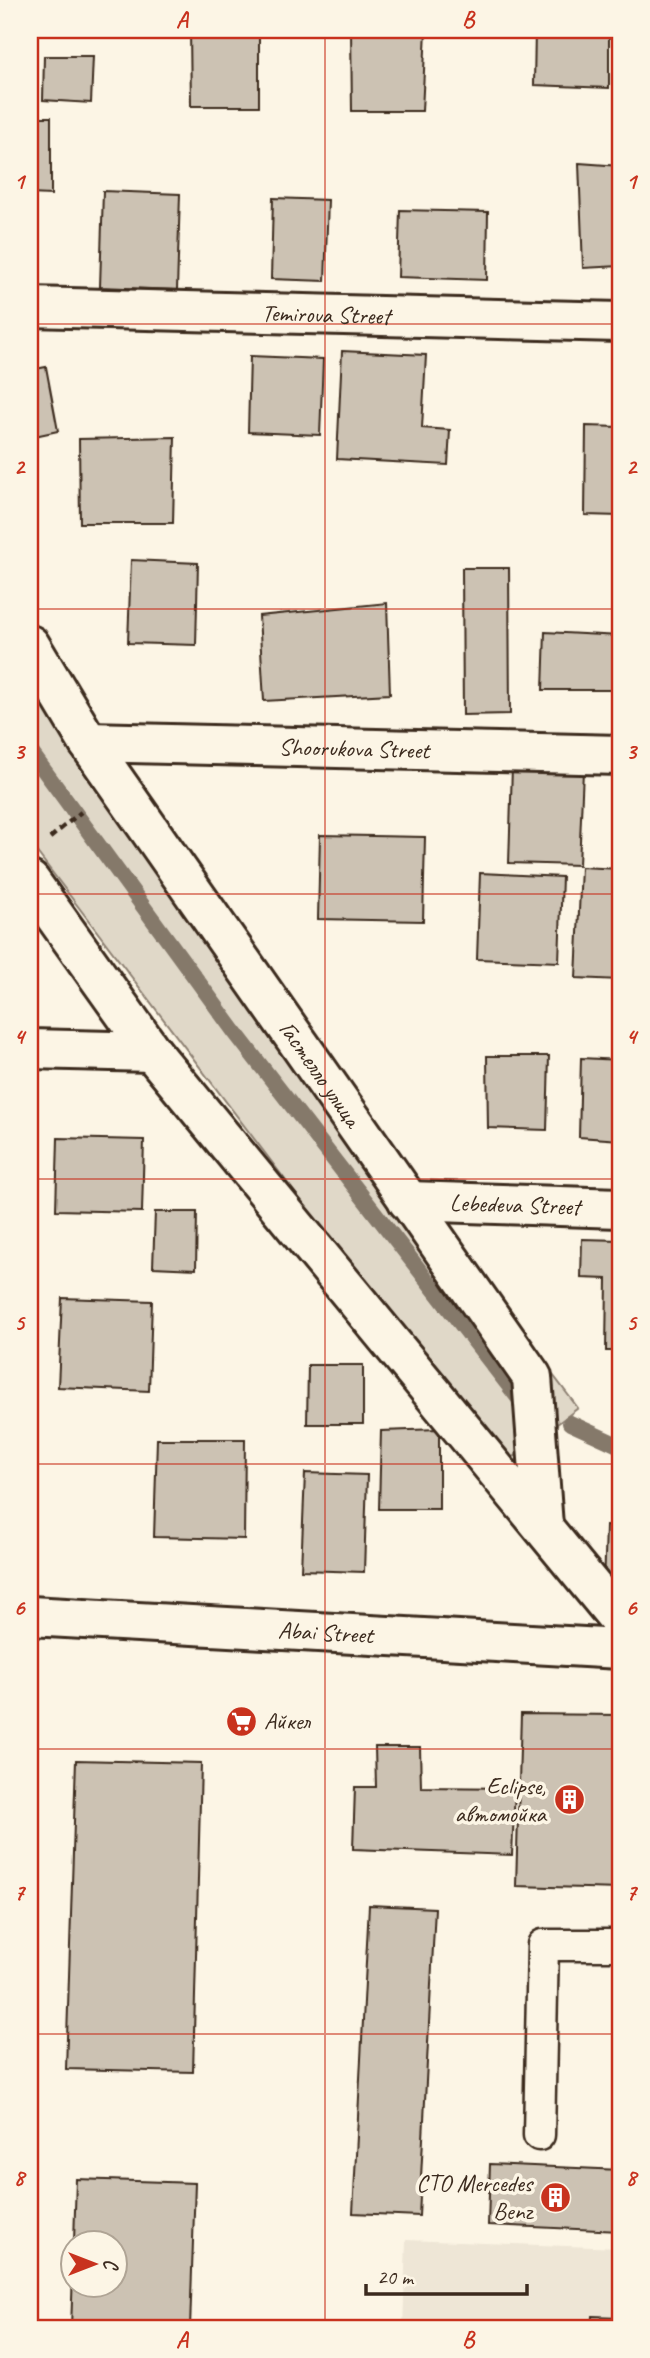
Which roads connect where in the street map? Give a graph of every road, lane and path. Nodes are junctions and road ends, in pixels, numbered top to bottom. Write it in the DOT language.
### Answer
graph roads {
  1 [pos="30,307"];
  2 [pos="620,322"];
  3 [pos="30,645"];
  4 [pos="88,741"];
  5 [pos="620,755"];
  6 [pos="117,782"];
  7 [pos="35,864"];
  8 [pos="30,1049"];
  9 [pos="152,1052"];
  10 [pos="408,1201"];
  11 [pos="620,1208"];
  12 [pos="543,1526"];
  13 [pos="30,1616"];
  14 [pos="620,1622"];
  15 [pos="620,1649"];
  16 [pos="620,1945"];
  17 [pos="539,2135"];
  1 -- 2 [label="street, Temirova Street"];
  3 -- 4 [label="street, Гастелло улица"];
  4 -- 5 [label="street, Shoorukova Street"];
  4 -- 6 [label="street, Гастелло улица"];
  6 -- 7 [label="path"];
  6 -- 10 [label="street, Гастелло улица"];
  7 -- 9 [label="street"];
  8 -- 9 [label="street"];
  9 -- 12 [label="street"];
  10 -- 11 [label="street, Lebedeva Street"];
  10 -- 12 [label="street, Гастелло улица"];
  12 -- 14 [label="street"];
  13 -- 15 [label="street, Abai Street"];
  16 -- 17 [label="lane"];
}
